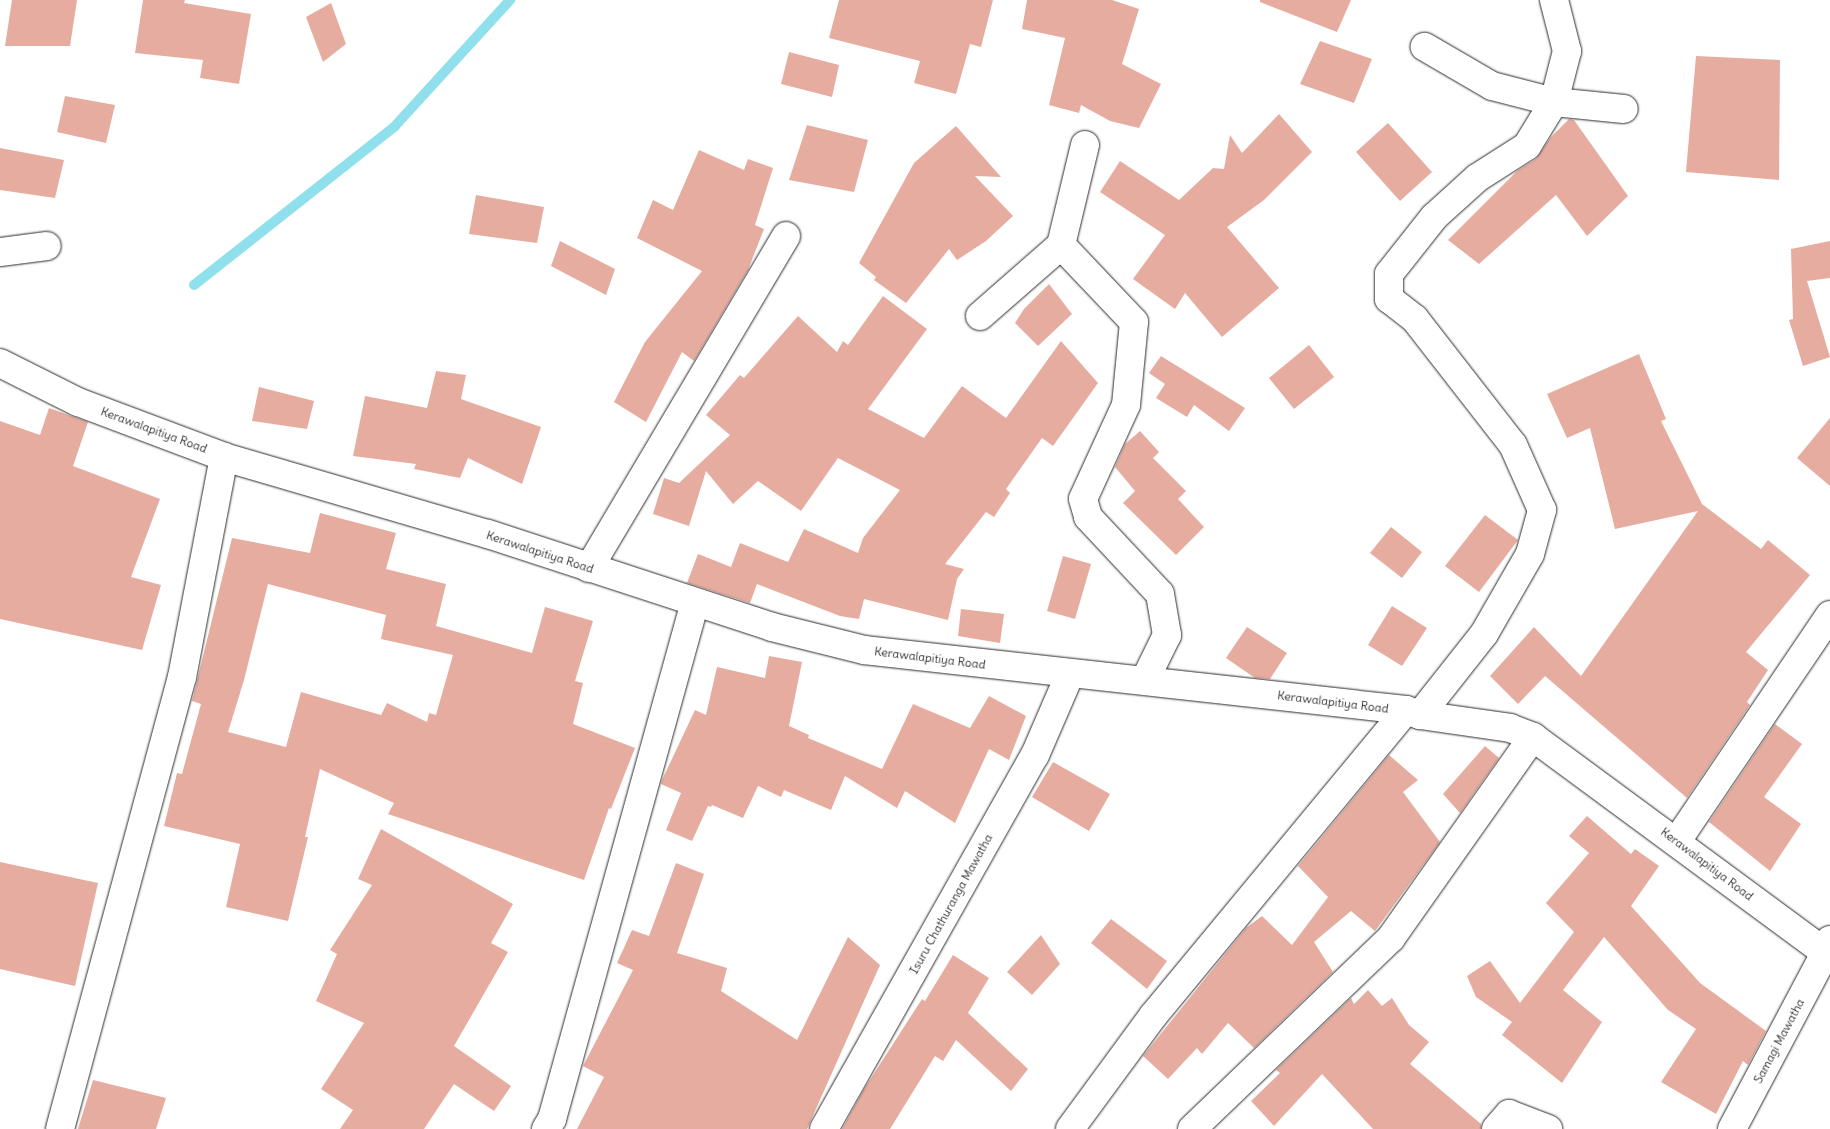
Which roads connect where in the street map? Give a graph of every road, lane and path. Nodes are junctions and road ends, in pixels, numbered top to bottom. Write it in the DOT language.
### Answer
graph roads {
  1 [pos="1554,0"];
  2 [pos="1425,47"];
  3 [pos="1554,102"];
  4 [pos="1624,109"];
  5 [pos="1085,145"];
  6 [pos="786,236"];
  7 [pos="1061,245"];
  8 [pos="47,246"];
  9 [pos="0,252"];
  10 [pos="980,316"];
  11 [pos="0,363"];
  12 [pos="224,457"];
  13 [pos="589,568"];
  14 [pos="695,602"];
  15 [pos="1830,615"];
  16 [pos="1070,674"];
  17 [pos="1145,680"];
  18 [pos="1413,713"];
  19 [pos="1533,737"];
  20 [pos="1677,841"];
  21 [pos="1828,950"];
  22 [pos="60,1129"];
  23 [pos="546,1129"];
  24 [pos="824,1129"];
  25 [pos="1070,1129"];
  26 [pos="1192,1129"];
  27 [pos="1496,1129"];
  28 [pos="1548,1129"];
  29 [pos="1732,1129"];
  1 -- 3 [label="street"];
  2 -- 3 [label="street"];
  3 -- 4 [label="street"];
  3 -- 18 [label="street"];
  5 -- 7 [label="street"];
  6 -- 13 [label="street"];
  7 -- 10 [label="street"];
  7 -- 17 [label="street"];
  8 -- 9 [label="street"];
  11 -- 12 [label="street, Kerawalapitiya Road"];
  12 -- 13 [label="street, Kerawalapitiya Road"];
  12 -- 22 [label="street"];
  13 -- 14 [label="street, Kerawalapitiya Road"];
  14 -- 16 [label="street, Kerawalapitiya Road"];
  14 -- 23 [label="street"];
  15 -- 20 [label="street"];
  16 -- 17 [label="street, Kerawalapitiya Road"];
  16 -- 24 [label="street, Isuru Chathuranga Mawatha"];
  17 -- 18 [label="street, Kerawalapitiya Road"];
  18 -- 19 [label="street, Kerawalapitiya Road"];
  18 -- 25 [label="street"];
  19 -- 20 [label="street, Kerawalapitiya Road"];
  19 -- 26 [label="street"];
  20 -- 21 [label="street, Kerawalapitiya Road"];
  21 -- 29 [label="street, Samagi Mawatha"];
  27 -- 28 [label="street"];
}
